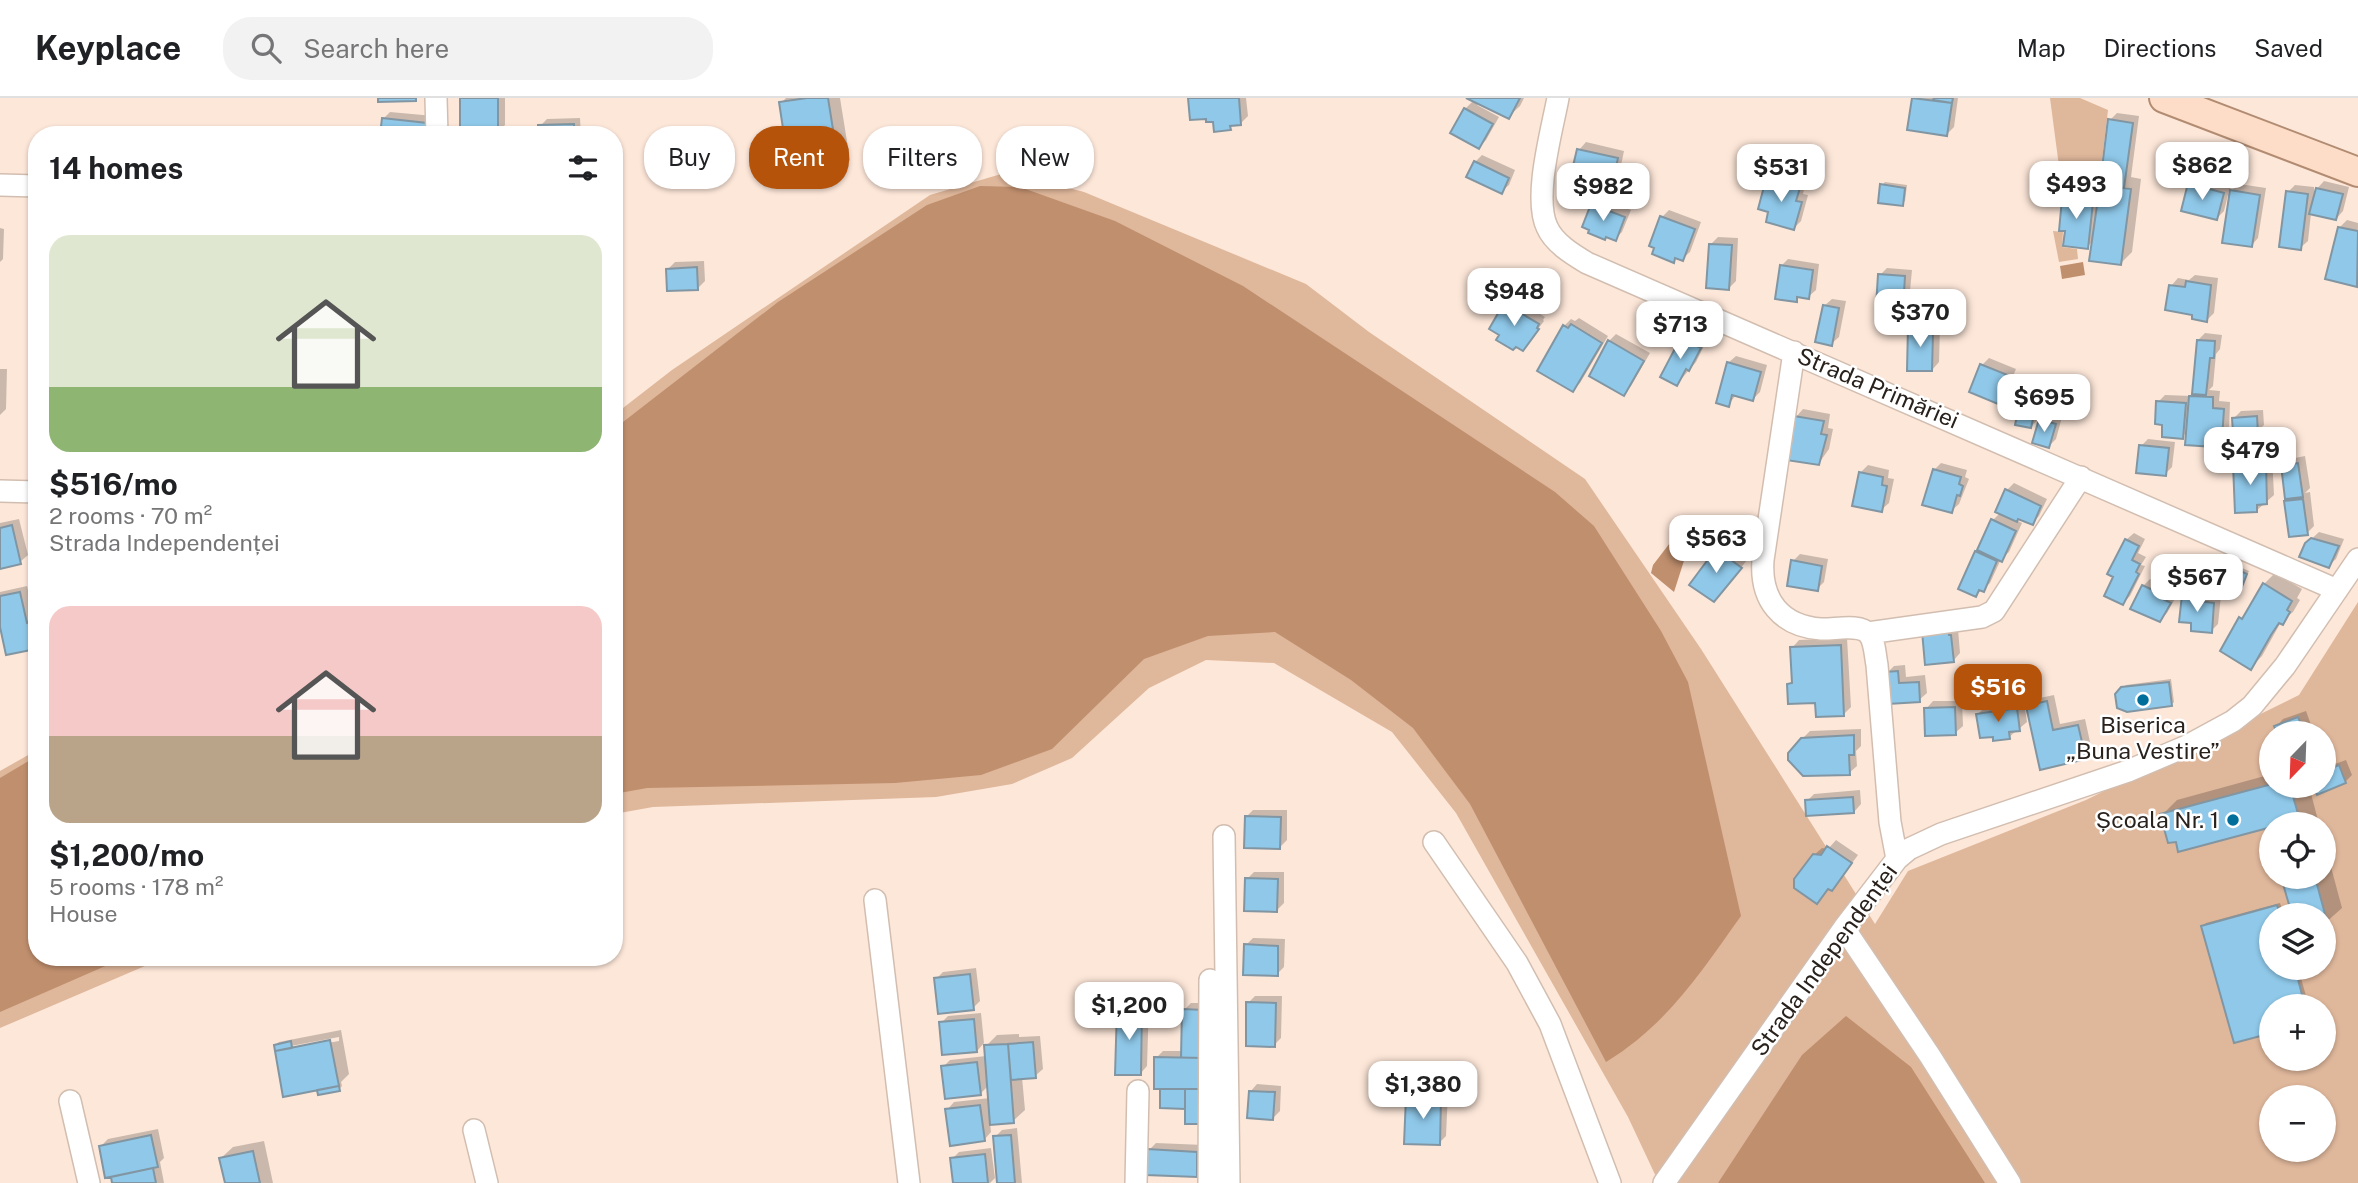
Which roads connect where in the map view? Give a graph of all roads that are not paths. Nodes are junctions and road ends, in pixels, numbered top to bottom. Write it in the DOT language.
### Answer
graph roads {
  1 [pos="436,98"];
  2 [pos="1558,98"];
  3 [pos="2164,98"];
  4 [pos="2202,105"];
  5 [pos="437,126"];
  6 [pos="2358,172"];
  7 [pos="0,185"];
  8 [pos="28,186"];
  9 [pos="1794,352"];
  10 [pos="2081,477"];
  11 [pos="0,491"];
  12 [pos="28,492"];
  13 [pos="2358,559"];
  14 [pos="2337,590"];
  15 [pos="1868,633"];
  16 [pos="1224,836"];
  17 [pos="1434,842"];
  18 [pos="1897,859"];
  19 [pos="875,900"];
  20 [pos="1844,928"];
  21 [pos="1210,980"];
  22 [pos="1138,1091"];
  23 [pos="70,1101"];
  24 [pos="474,1130"];
  25 [pos="89,1183"];
  26 [pos="488,1183"];
  27 [pos="909,1183"];
  28 [pos="1136,1183"];
  29 [pos="1209,1183"];
  30 [pos="1229,1183"];
  31 [pos="1610,1183"];
  32 [pos="1664,1183"];
  33 [pos="2010,1183"];
  1 -- 5 [label="street"];
  2 -- 9 [label="street, Strada Primăriei"];
  3 -- 4 [label="main road"];
  4 -- 6 [label="main road"];
  7 -- 8 [label="street"];
  9 -- 10 [label="street, Strada Primăriei"];
  9 -- 15 [label="street"];
  10 -- 14 [label="street, Strada Primăriei"];
  10 -- 15 [label="street"];
  11 -- 12 [label="street"];
  13 -- 14 [label="street, Strada Independenței"];
  14 -- 18 [label="street, Strada Independenței"];
  15 -- 18 [label="street"];
  16 -- 30 [label="street"];
  17 -- 31 [label="street"];
  18 -- 20 [label="street, Strada Independenței"];
  19 -- 27 [label="street"];
  20 -- 32 [label="street, Strada Independenței"];
  20 -- 33 [label="street"];
  21 -- 29 [label="street"];
  22 -- 28 [label="street"];
  23 -- 25 [label="street"];
  24 -- 26 [label="street"];
}
